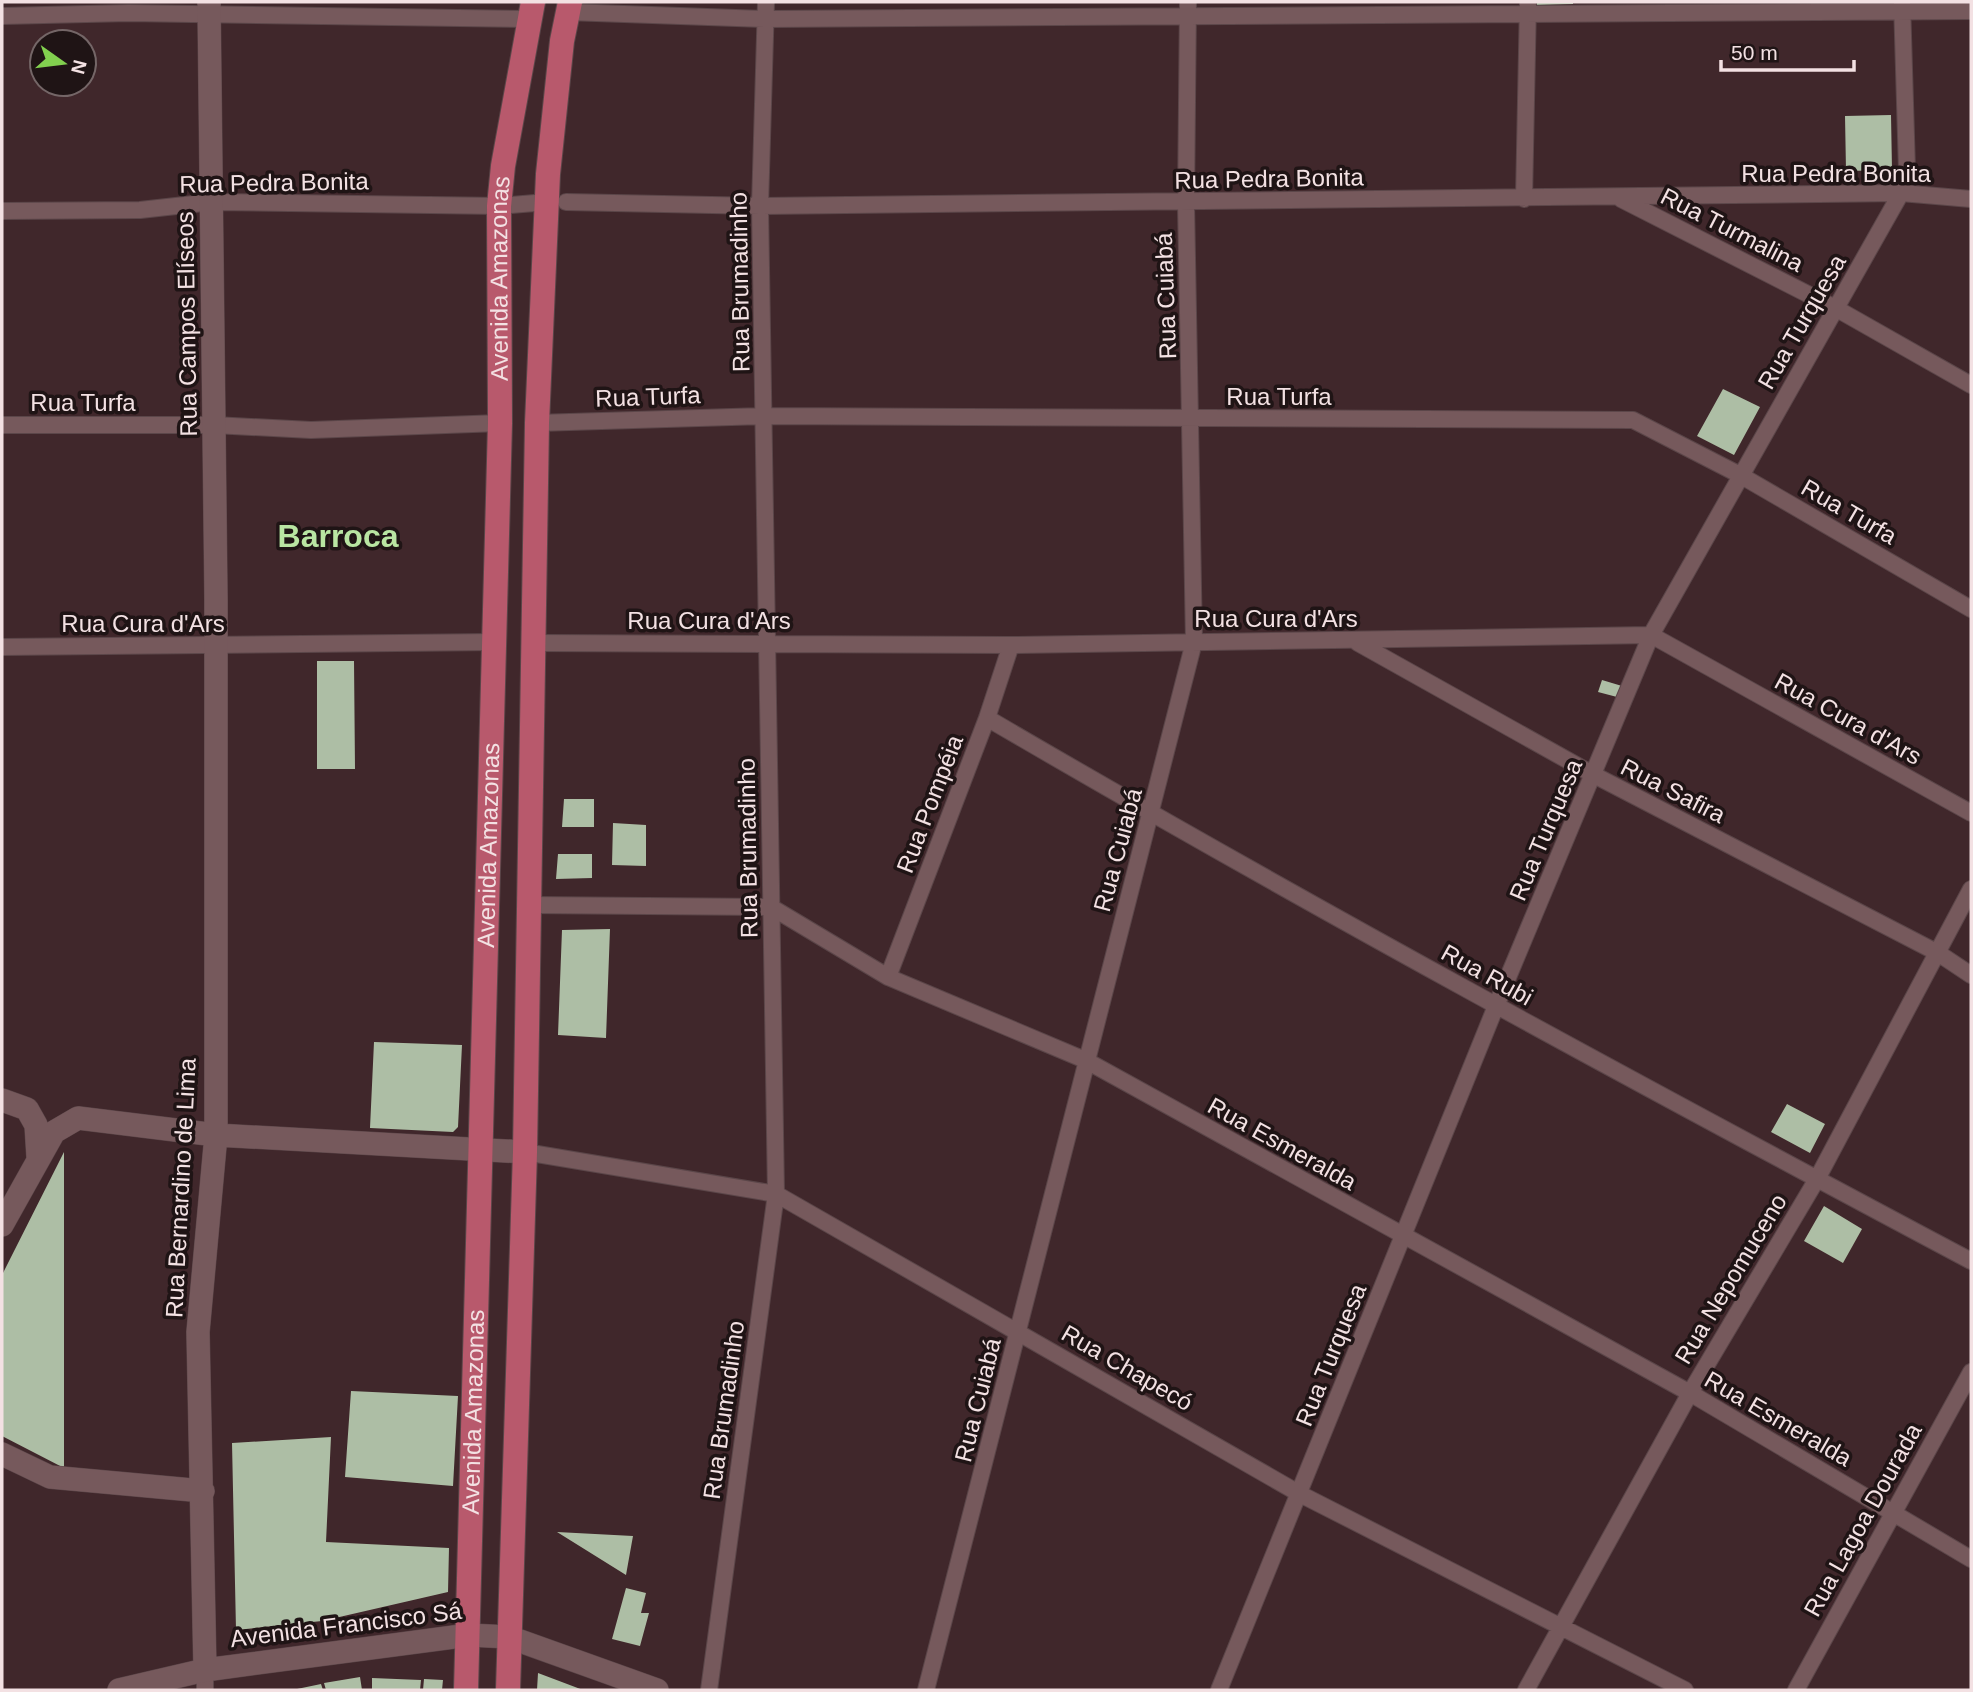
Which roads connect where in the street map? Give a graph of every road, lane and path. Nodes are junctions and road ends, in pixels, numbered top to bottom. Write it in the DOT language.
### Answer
graph roads {
  1 [pos="766,2"];
  2 [pos="1684,2"];
  3 [pos="1902,6"];
  4 [pos="569,7"];
  5 [pos="209,8"];
  6 [pos="1528,8"];
  7 [pos="1189,9"];
  8 [pos="530,10"];
  9 [pos="1660,11"];
  10 [pos="1971,11"];
  11 [pos="2,16"];
  12 [pos="766,19"];
  13 [pos="1901,193"];
  14 [pos="1619,198"];
  15 [pos="1524,199"];
  16 [pos="1971,199"];
  17 [pos="212,202"];
  18 [pos="557,202"];
  19 [pos="1186,203"];
  20 [pos="499,206"];
  21 [pos="760,206"];
  22 [pos="2,211"];
  23 [pos="1837,309"];
  24 [pos="1971,385"];
  25 [pos="766,416"];
  26 [pos="1192,419"];
  27 [pos="499,423"];
  28 [pos="537,423"];
  29 [pos="2,425"];
  30 [pos="214,425"];
  31 [pos="1740,475"];
  32 [pos="1971,609"];
  33 [pos="1651,635"];
  34 [pos="494,642"];
  35 [pos="1194,642"];
  36 [pos="1357,642"];
  37 [pos="535,643"];
  38 [pos="769,644"];
  39 [pos="1011,645"];
  40 [pos="216,646"];
  41 [pos="2,647"];
  42 [pos="987,718"];
  43 [pos="1594,775"];
  44 [pos="1971,813"];
  45 [pos="1152,814"];
  46 [pos="1971,889"];
  47 [pos="529,905"];
  48 [pos="771,907"];
  49 [pos="1937,953"];
  50 [pos="1971,975"];
  51 [pos="888,977"];
  52 [pos="1496,1006"];
  53 [pos="1085,1060"];
  54 [pos="2,1100"];
  55 [pos="216,1135"];
  56 [pos="479,1149"];
  57 [pos="525,1152"];
  58 [pos="38,1157"];
  59 [pos="1816,1179"];
  60 [pos="776,1194"];
  61 [pos="2,1225"];
  62 [pos="1403,1237"];
  63 [pos="1971,1261"];
  64 [pos="1019,1331"];
  65 [pos="1971,1372"];
  66 [pos="1690,1393"];
  67 [pos="2,1454"];
  68 [pos="203,1491"];
  69 [pos="1300,1494"];
  70 [pos="1892,1512"];
  71 [pos="1971,1559"];
  72 [pos="1562,1625"];
  73 [pos="468,1635"];
  74 [pos="509,1637"];
  75 [pos="205,1680"];
  76 [pos="119,1690"];
  77 [pos="466,1690"];
  78 [pos="508,1690"];
  79 [pos="657,1690"];
  80 [pos="709,1690"];
  81 [pos="926,1690"];
  82 [pos="1219,1690"];
  83 [pos="1526,1690"];
  84 [pos="1685,1690"];
  85 [pos="1796,1690"];
  1 -- 12 [label="street, Rua Brumadinho"];
  2 -- 9 [label="street"];
  3 -- 9 [label="street"];
  3 -- 10 [label="street"];
  3 -- 13 [label="street, Rua Turquesa"];
  4 -- 12 [label="street"];
  4 -- 18 [label="main road, Avenida Amazonas"];
  5 -- 8 [label="street"];
  5 -- 11 [label="street"];
  5 -- 17 [label="street, Rua Campos Elíseos"];
  6 -- 7 [label="street"];
  6 -- 9 [label="street"];
  6 -- 15 [label="street"];
  7 -- 12 [label="street"];
  7 -- 19 [label="street, Rua Cuiabá"];
  8 -- 20 [label="main road, Avenida Amazonas"];
  12 -- 21 [label="street, Rua Brumadinho"];
  13 -- 14 [label="street, Rua Pedra Bonita"];
  13 -- 16 [label="street, Rua Pedra Bonita"];
  13 -- 23 [label="street, Rua Turquesa"];
  14 -- 15 [label="street, Rua Pedra Bonita"];
  14 -- 23 [label="street, Rua Turmalina"];
  15 -- 19 [label="street, Rua Pedra Bonita"];
  17 -- 20 [label="street, Rua Pedra Bonita"];
  17 -- 22 [label="street, Rua Pedra Bonita"];
  17 -- 30 [label="street, Rua Campos Elíseos"];
  18 -- 20 [label="street, Rua Pedra Bonita"];
  18 -- 21 [label="street, Rua Pedra Bonita"];
  18 -- 28 [label="main road, Avenida Amazonas"];
  19 -- 21 [label="street, Rua Pedra Bonita"];
  19 -- 26 [label="street, Rua Cuiabá"];
  20 -- 27 [label="main road, Avenida Amazonas"];
  21 -- 25 [label="street, Rua Brumadinho"];
  23 -- 24 [label="street, Rua Turmalina"];
  23 -- 31 [label="street, Rua Turquesa"];
  25 -- 26 [label="street, Rua Turfa"];
  25 -- 28 [label="street, Rua Turfa"];
  25 -- 38 [label="street, Rua Brumadinho"];
  26 -- 31 [label="street, Rua Turfa"];
  26 -- 35 [label="street, Rua Cuiabá"];
  27 -- 30 [label="street, Rua Turfa"];
  27 -- 34 [label="main road, Avenida Amazonas"];
  28 -- 37 [label="main road, Avenida Amazonas"];
  29 -- 30 [label="street, Rua Turfa"];
  30 -- 40 [label="street, Rua Campos Elíseos"];
  31 -- 32 [label="street, Rua Turfa"];
  31 -- 33 [label="street, Rua Turquesa"];
  33 -- 36 [label="street, Rua Cura d'Ars"];
  33 -- 43 [label="street, Rua Turquesa"];
  33 -- 44 [label="street, Rua Cura d'Ars"];
  34 -- 40 [label="street, Rua Cura d'Ars"];
  34 -- 56 [label="main road, Avenida Amazonas"];
  35 -- 36 [label="street, Rua Cura d'Ars"];
  35 -- 39 [label="street, Rua Cura d'Ars"];
  35 -- 45 [label="street, Rua Cuiabá"];
  36 -- 43 [label="street, Rua Safira"];
  37 -- 38 [label="street, Rua Cura d'Ars"];
  37 -- 47 [label="main road, Avenida Amazonas"];
  38 -- 39 [label="street, Rua Cura d'Ars"];
  38 -- 48 [label="street, Rua Brumadinho"];
  39 -- 42 [label="street, Rua Pompéia"];
  40 -- 41 [label="street, Rua Cura d'Ars"];
  40 -- 55 [label="street, Rua Bernardino de Lima"];
  42 -- 45 [label="street, Rua Rubi"];
  42 -- 51 [label="street, Rua Pompéia"];
  43 -- 49 [label="street, Rua Safira"];
  43 -- 52 [label="street, Rua Turquesa"];
  45 -- 52 [label="street, Rua Rubi"];
  45 -- 53 [label="street, Rua Cuiabá"];
  46 -- 49 [label="street, Rua Nepomuceno"];
  47 -- 48 [label="street"];
  47 -- 57 [label="main road, Avenida Amazonas"];
  48 -- 51 [label="street, Rua Esmeralda"];
  48 -- 60 [label="street, Rua Brumadinho"];
  49 -- 50 [label="street, Rua Safira"];
  49 -- 59 [label="street, Rua Nepomuceno"];
  51 -- 53 [label="street, Rua Esmeralda"];
  52 -- 59 [label="street, Rua Rubi"];
  52 -- 62 [label="street, Rua Turquesa"];
  53 -- 62 [label="street, Rua Esmeralda"];
  53 -- 64 [label="street, Rua Cuiabá"];
  54 -- 58 [label="street"];
  55 -- 56 [label="street"];
  55 -- 58 [label="street"];
  55 -- 68 [label="street, Rua Bernardino de Lima"];
  56 -- 57 [label="street"];
  56 -- 73 [label="main road, Avenida Amazonas"];
  57 -- 60 [label="street, Rua Chapecó"];
  57 -- 74 [label="main road, Avenida Amazonas"];
  58 -- 61 [label="street"];
  59 -- 63 [label="street, Rua Rubi"];
  59 -- 66 [label="street, Rua Nepomuceno"];
  60 -- 64 [label="street, Rua Chapecó"];
  60 -- 80 [label="street, Rua Brumadinho"];
  62 -- 66 [label="street, Rua Esmeralda"];
  62 -- 69 [label="street, Rua Turquesa"];
  64 -- 69 [label="street, Rua Chapecó"];
  64 -- 81 [label="street, Rua Cuiabá"];
  65 -- 70 [label="street, Rua Lagoa Dourada"];
  66 -- 70 [label="street, Rua Esmeralda"];
  66 -- 72 [label="street, Rua Nepomuceno"];
  67 -- 68 [label="street"];
  68 -- 75 [label="street, Rua Bernardino de Lima"];
  69 -- 72 [label="street, Rua Chapecó"];
  69 -- 82 [label="street, Rua Turquesa"];
  70 -- 71 [label="street, Rua Esmeralda"];
  70 -- 85 [label="street, Rua Lagoa Dourada"];
  72 -- 83 [label="street, Rua Nepomuceno"];
  72 -- 84 [label="street, Rua Chapecó"];
  73 -- 74 [label="street, Avenida Francisco Sá"];
  73 -- 75 [label="street, Avenida Francisco Sá"];
  73 -- 77 [label="main road, Avenida Amazonas"];
  74 -- 78 [label="main road, Avenida Amazonas"];
  74 -- 79 [label="street, Avenida Francisco Sá"];
  75 -- 76 [label="street, Avenida Francisco Sá"];
}
